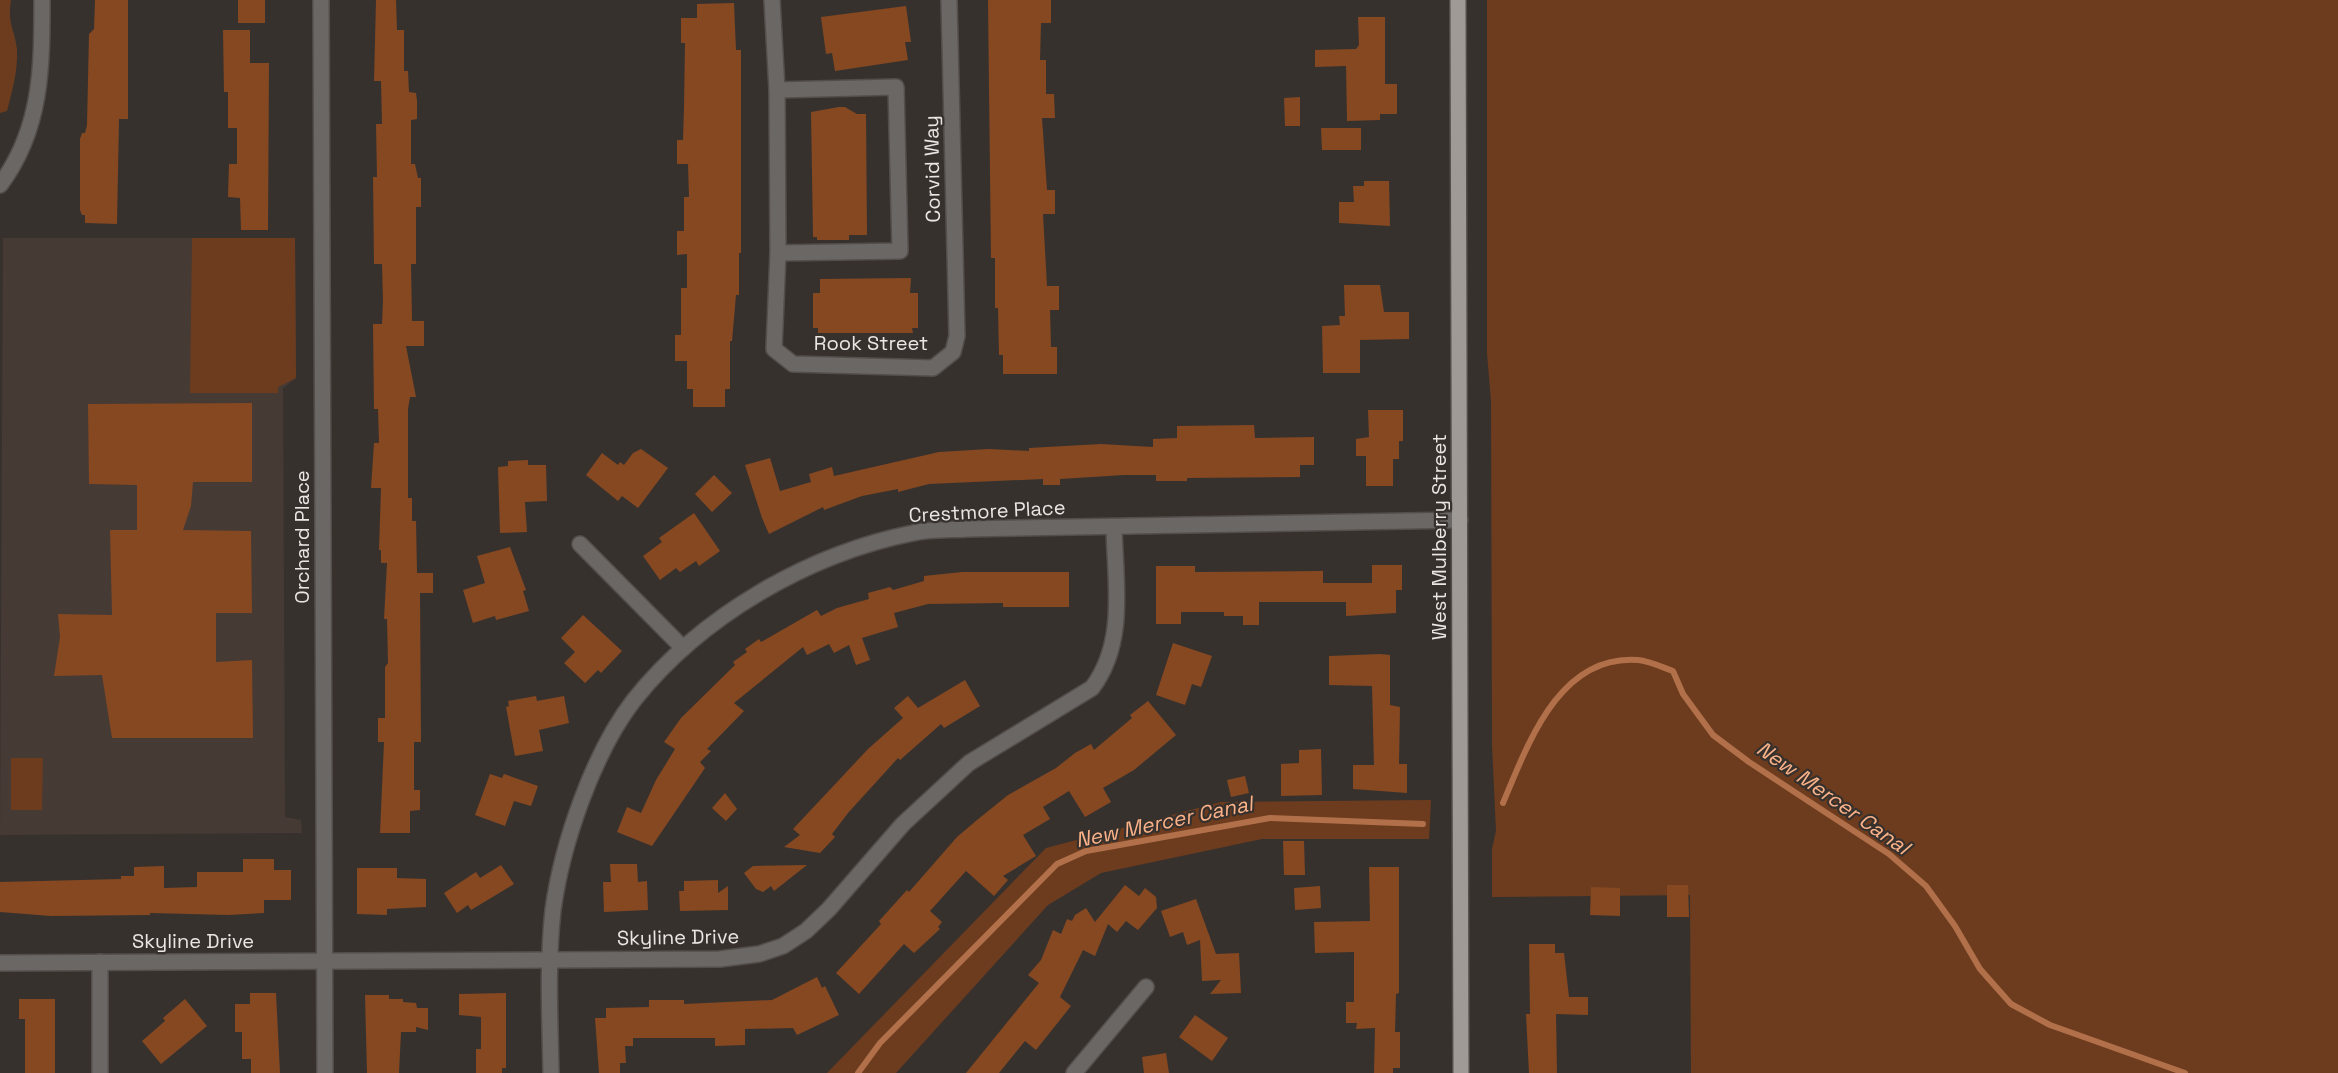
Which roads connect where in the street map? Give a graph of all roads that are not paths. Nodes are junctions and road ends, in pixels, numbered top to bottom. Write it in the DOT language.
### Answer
graph roads {
  1 [pos="42,0"];
  2 [pos="321,0"];
  3 [pos="772,0"];
  4 [pos="949,0"];
  5 [pos="1458,0"];
  6 [pos="777,90"];
  7 [pos="0,185"];
  8 [pos="778,253"];
  9 [pos="957,336"];
  10 [pos="1460,520"];
  11 [pos="1114,527"];
  12 [pos="580,544"];
  13 [pos="683,648"];
  14 [pos="550,960"];
  15 [pos="324,961"];
  16 [pos="100,962"];
  17 [pos="0,963"];
  18 [pos="1146,987"];
  19 [pos="100,1073"];
  20 [pos="325,1073"];
  21 [pos="551,1073"];
  22 [pos="1074,1073"];
  23 [pos="1461,1073"];
  1 -- 7 [label="street"];
  2 -- 15 [label="street, Orchard Place"];
  3 -- 6 [label="street"];
  4 -- 9 [label="street, Corvid Way"];
  5 -- 10 [label="main road, West Mulberry Street"];
  6 -- 8 [label="street"];
  6 -- 8 [label="street"];
  8 -- 9 [label="street, Rook Street"];
  10 -- 11 [label="street, Crestmore Place"];
  10 -- 23 [label="main road, West Mulberry Street"];
  11 -- 13 [label="street, Crestmore Place"];
  11 -- 14 [label="street, Skyline Drive"];
  12 -- 13 [label="street"];
  13 -- 14 [label="street, Crestmore Place"];
  14 -- 15 [label="street, Skyline Drive"];
  14 -- 21 [label="street, Crestmore Place"];
  15 -- 16 [label="street, Skyline Drive"];
  15 -- 20 [label="street, Orchard Place"];
  16 -- 17 [label="street, Skyline Drive"];
  16 -- 19 [label="street"];
  18 -- 22 [label="street"];
}
